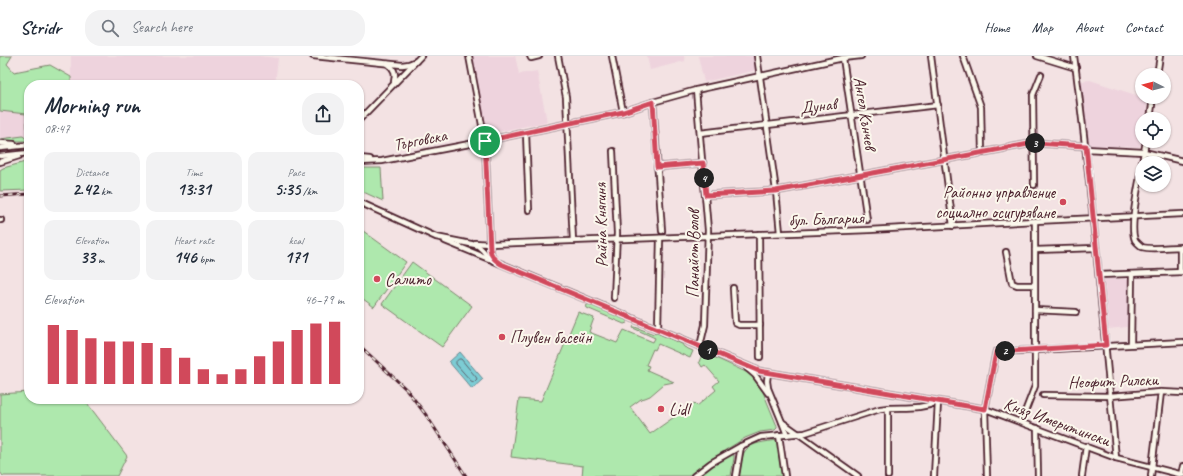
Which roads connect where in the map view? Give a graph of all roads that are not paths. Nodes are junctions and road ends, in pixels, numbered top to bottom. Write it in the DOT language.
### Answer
graph roads {
  1 [pos="313,56"];
  2 [pos="421,56"];
  3 [pos="469,56"];
  4 [pos="530,56"];
  5 [pos="539,56"];
  6 [pos="558,56"];
  7 [pos="612,56"];
  8 [pos="758,56"];
  9 [pos="861,56"];
  10 [pos="932,56"];
  11 [pos="963,56"];
  12 [pos="1037,56"];
  13 [pos="1074,56"];
  14 [pos="1160,56"];
  15 [pos="843,58"];
  16 [pos="416,61"];
  17 [pos="398,64"];
  18 [pos="389,65"];
  19 [pos="1076,68"];
  20 [pos="1158,68"];
  21 [pos="405,72"];
  22 [pos="1041,75"];
  23 [pos="760,76"];
  24 [pos="393,84"];
  25 [pos="696,90"];
  26 [pos="653,102"];
  27 [pos="938,105"];
  28 [pos="1152,105"];
  29 [pos="623,112"];
  30 [pos="1151,112"];
  31 [pos="364,115"];
  32 [pos="852,116"];
  33 [pos="568,124"];
  34 [pos="767,126"];
  35 [pos="526,133"];
  36 [pos="700,133"];
  37 [pos="485,141"];
  38 [pos="0,143"];
  39 [pos="1034,143"];
  40 [pos="24,145"];
  41 [pos="24,145"];
  42 [pos="0,148"];
  43 [pos="1086,148"];
  44 [pos="1145,148"];
  45 [pos="612,151"];
  46 [pos="1144,152"];
  47 [pos="982,153"];
  48 [pos="24,154"];
  49 [pos="24,155"];
  50 [pos="0,156"];
  51 [pos="1143,156"];
  52 [pos="364,159"];
  53 [pos="944,159"];
  54 [pos="1183,161"];
  55 [pos="0,162"];
  56 [pos="703,163"];
  57 [pos="657,167"];
  58 [pos="861,175"];
  59 [pos="1034,185"];
  60 [pos="776,191"];
  61 [pos="1137,192"];
  62 [pos="706,195"];
  63 [pos="364,204"];
  64 [pos="529,210"];
  65 [pos="1183,214"];
  66 [pos="1133,216"];
  67 [pos="1094,218"];
  68 [pos="867,220"];
  69 [pos="1035,221"];
  70 [pos="953,226"];
  71 [pos="662,231"];
  72 [pos="780,233"];
  73 [pos="759,234"];
  74 [pos="708,236"];
  75 [pos="436,237"];
  76 [pos="660,238"];
  77 [pos="617,239"];
  78 [pos="573,241"];
  79 [pos="469,243"];
  80 [pos="490,244"];
  81 [pos="1096,248"];
  82 [pos="1035,250"];
  83 [pos="1006,252"];
  84 [pos="492,260"];
  85 [pos="501,264"];
  86 [pos="1182,272"];
  87 [pos="1132,274"];
  88 [pos="1099,275"];
  89 [pos="1034,285"];
  90 [pos="733,288"];
  91 [pos="614,298"];
  92 [pos="1035,310"];
  93 [pos="1076,312"];
  94 [pos="760,325"];
  95 [pos="658,329"];
  96 [pos="1183,342"];
  97 [pos="1131,344"];
  98 [pos="1106,345"];
  99 [pos="700,346"];
  100 [pos="1035,349"];
  101 [pos="760,357"];
  102 [pos="743,364"];
  103 [pos="768,373"];
  104 [pos="1161,392"];
  105 [pos="1183,393"];
  106 [pos="1044,395"];
  107 [pos="771,396"];
  108 [pos="1110,396"];
  109 [pos="938,402"];
  110 [pos="888,408"];
  111 [pos="985,409"];
  112 [pos="782,422"];
  113 [pos="1021,422"];
  114 [pos="1037,428"];
  115 [pos="799,434"];
  116 [pos="779,435"];
  117 [pos="787,435"];
  118 [pos="741,446"];
  119 [pos="1086,446"];
  120 [pos="1116,458"];
  121 [pos="1183,466"];
  122 [pos="1152,467"];
  123 [pos="1182,475"];
  124 [pos="694,476"];
  125 [pos="736,476"];
  126 [pos="786,476"];
  127 [pos="858,476"];
  128 [pos="888,476"];
  129 [pos="934,476"];
  130 [pos="987,476"];
  131 [pos="1038,476"];
  132 [pos="1082,476"];
  133 [pos="1151,476"];
  1 -- 18 [label="street"];
  2 -- 16 [label="street"];
  3 -- 37 [label="street"];
  4 -- 5 [label="street"];
  6 -- 33 [label="street"];
  7 -- 29 [label="street"];
  8 -- 23 [label="street"];
  9 -- 15 [label="street, Търговска"];
  10 -- 27 [label="street"];
  11 -- 47 [label="street"];
  12 -- 19 [label="street"];
  13 -- 19 [label="street"];
  14 -- 20 [label="street"];
  15 -- 23 [label="street, Търговска"];
  15 -- 32 [label="street, Ангел Кънчев"];
  16 -- 17 [label="street"];
  16 -- 21 [label="street"];
  17 -- 18 [label="street"];
  17 -- 21 [label="street"];
  18 -- 21 [label="street"];
  18 -- 24 [label="street"];
  19 -- 43 [label="street"];
  21 -- 24 [label="street"];
  22 -- 39 [label="street"];
  23 -- 25 [label="street, Търговска"];
  23 -- 34 [label="street"];
  24 -- 31 [label="street"];
  25 -- 26 [label="street, Търговска"];
  25 -- 36 [label="street, Панайот Волов"];
  26 -- 29 [label="street, Търговска"];
  26 -- 57 [label="street"];
  27 -- 32 [label="street, Дунав"];
  27 -- 53 [label="street"];
  28 -- 30 [label="street"];
  29 -- 33 [label="street, Търговска"];
  32 -- 34 [label="street, Дунав"];
  32 -- 58 [label="street, Ангел Кънчев"];
  33 -- 35 [label="street, Търговска"];
  33 -- 78 [label="street"];
  34 -- 36 [label="street, Дунав"];
  34 -- 60 [label="street"];
  35 -- 37 [label="street, Търговска"];
  35 -- 64 [label="street"];
  36 -- 56 [label="street, Панайот Волов"];
  37 -- 52 [label="street, Търговска"];
  37 -- 80 [label="street"];
  38 -- 40 [label="street"];
  39 -- 43 [label="street"];
  39 -- 47 [label="street"];
  39 -- 59 [label="street"];
  41 -- 42 [label="street"];
  43 -- 46 [label="street"];
  43 -- 67 [label="street"];
  44 -- 46 [label="street"];
  45 -- 77 [label="street, Райна Княгиня"];
  46 -- 51 [label="street"];
  46 -- 54 [label="street"];
  47 -- 53 [label="street"];
  48 -- 50 [label="street"];
  49 -- 55 [label="street"];
  53 -- 58 [label="street"];
  53 -- 70 [label="street"];
  56 -- 57 [label="street"];
  56 -- 62 [label="street, Панайот Волов"];
  57 -- 71 [label="street"];
  58 -- 60 [label="street"];
  58 -- 68 [label="street, Ангел Кънчев"];
  60 -- 62 [label="street"];
  60 -- 72 [label="street"];
  61 -- 66 [label="street"];
  62 -- 74 [label="street, Панайот Волов"];
  63 -- 75 [label="street, Княз Имеритински"];
  65 -- 66 [label="street, бул. България"];
  66 -- 67 [label="street, бул. България"];
  66 -- 86 [label="street"];
  67 -- 69 [label="street, бул. България"];
  67 -- 81 [label="street"];
  69 -- 70 [label="street, бул. България"];
  69 -- 82 [label="street"];
  70 -- 72 [label="street, бул. България"];
  72 -- 73 [label="street, бул. България"];
  73 -- 74 [label="street, бул. България"];
  73 -- 94 [label="street"];
  74 -- 76 [label="street, бул. България"];
  74 -- 99 [label="street, Панайот Волов"];
  75 -- 79 [label="street, Княз Имеритински"];
  75 -- 84 [label="street"];
  76 -- 77 [label="street, бул. България"];
  76 -- 95 [label="street"];
  77 -- 78 [label="street, бул. България"];
  77 -- 91 [label="street, Райна Княгиня"];
  78 -- 80 [label="street, бул. България"];
  79 -- 80 [label="street, бул. България"];
  79 -- 84 [label="street, Княз Имеритински"];
  80 -- 85 [label="street"];
  81 -- 82 [label="street"];
  81 -- 88 [label="street"];
  82 -- 89 [label="street"];
  83 -- 89 [label="street"];
  84 -- 85 [label="street, Княз Имеритински"];
  85 -- 95 [label="street, Княз Имеритински"];
  86 -- 87 [label="street"];
  87 -- 88 [label="street"];
  87 -- 97 [label="street"];
  88 -- 98 [label="street"];
  89 -- 92 [label="street"];
  90 -- 94 [label="street"];
  92 -- 93 [label="street"];
  92 -- 100 [label="street"];
  94 -- 101 [label="street"];
  95 -- 99 [label="street, Княз Имеритински"];
  96 -- 97 [label="street"];
  97 -- 98 [label="street"];
  98 -- 100 [label="street"];
  98 -- 108 [label="street"];
  99 -- 102 [label="street, Княз Имеритински"];
  100 -- 111 [label="street"];
  100 -- 113 [label="street"];
  102 -- 103 [label="street, Княз Имеритински"];
  102 -- 107 [label="street"];
  103 -- 107 [label="street"];
  103 -- 109 [label="street, Княз Имеритински"];
  104 -- 105 [label="street, Неофит Рилски"];
  104 -- 108 [label="street, Неофит Рилски"];
  104 -- 122 [label="street"];
  106 -- 108 [label="street, Неофит Рилски"];
  107 -- 112 [label="street"];
  108 -- 120 [label="street"];
  109 -- 110 [label="street"];
  109 -- 111 [label="street, Княз Имеритински"];
  109 -- 129 [label="street"];
  110 -- 115 [label="street"];
  110 -- 128 [label="street"];
  111 -- 113 [label="street, Княз Имеритински"];
  111 -- 130 [label="street"];
  112 -- 115 [label="street"];
  112 -- 117 [label="street"];
  113 -- 114 [label="street, Княз Имеритински"];
  114 -- 119 [label="street, Княз Имеритински"];
  114 -- 131 [label="street"];
  115 -- 117 [label="street"];
  115 -- 127 [label="street"];
  116 -- 117 [label="street"];
  116 -- 118 [label="street"];
  116 -- 126 [label="street"];
  118 -- 124 [label="street"];
  118 -- 125 [label="street"];
  119 -- 120 [label="street, Княз Имеритински"];
  119 -- 132 [label="street"];
  120 -- 122 [label="street, Княз Имеритински"];
  121 -- 123 [label="street"];
  122 -- 123 [label="street, Княз Имеритински"];
  122 -- 133 [label="street"];
}
